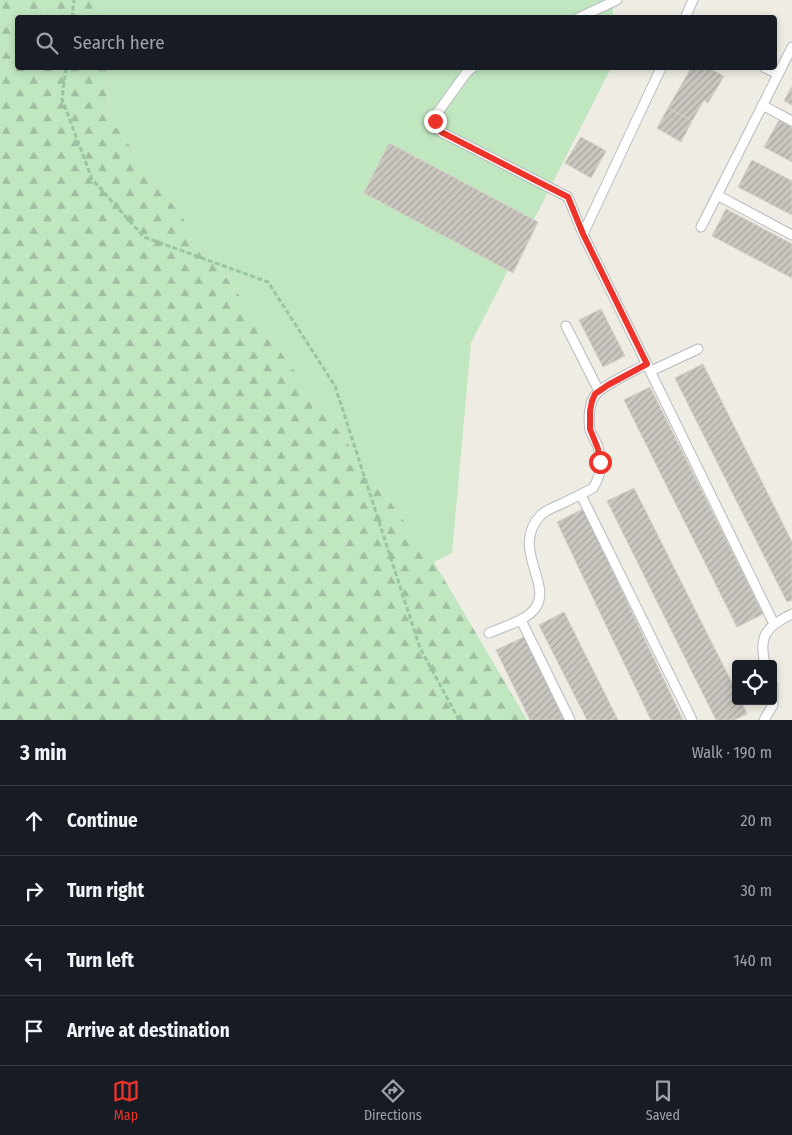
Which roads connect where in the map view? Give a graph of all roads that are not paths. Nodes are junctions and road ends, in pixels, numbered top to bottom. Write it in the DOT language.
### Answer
graph roads {
  1 [pos="617,0"];
  2 [pos="693,0"];
  3 [pos="584,15"];
  4 [pos="686,15"];
  5 [pos="792,47"];
  6 [pos="470,70"];
  7 [pos="660,70"];
  8 [pos="769,70"];
  9 [pos="778,74"];
  10 [pos="762,105"];
  11 [pos="792,121"];
  12 [pos="717,195"];
  13 [pos="701,227"];
  14 [pos="583,234"];
  15 [pos="792,235"];
  16 [pos="566,326"];
  17 [pos="698,349"];
  18 [pos="649,368"];
  19 [pos="599,390"];
  20 [pos="580,494"];
  21 [pos="792,614"];
  22 [pos="521,620"];
  23 [pos="774,624"];
  24 [pos="489,633"];
  25 [pos="764,660"];
  26 [pos="773,705"];
  27 [pos="570,720"];
  28 [pos="692,720"];
  29 [pos="764,720"];
  1 -- 3 [label="lane"];
  2 -- 4 [label="lane"];
  5 -- 9 [label="lane"];
  6 -- 14 [label="lane"];
  7 -- 14 [label="lane"];
  8 -- 9 [label="lane"];
  9 -- 10 [label="lane"];
  10 -- 11 [label="lane"];
  10 -- 12 [label="lane"];
  12 -- 13 [label="lane"];
  12 -- 15 [label="lane"];
  14 -- 18 [label="lane"];
  16 -- 19 [label="lane"];
  17 -- 18 [label="lane"];
  18 -- 19 [label="lane"];
  18 -- 23 [label="lane"];
  19 -- 20 [label="lane"];
  20 -- 22 [label="lane"];
  20 -- 28 [label="lane"];
  21 -- 23 [label="lane"];
  22 -- 24 [label="lane"];
  22 -- 27 [label="lane"];
  23 -- 25 [label="lane"];
  26 -- 29 [label="lane"];
}
